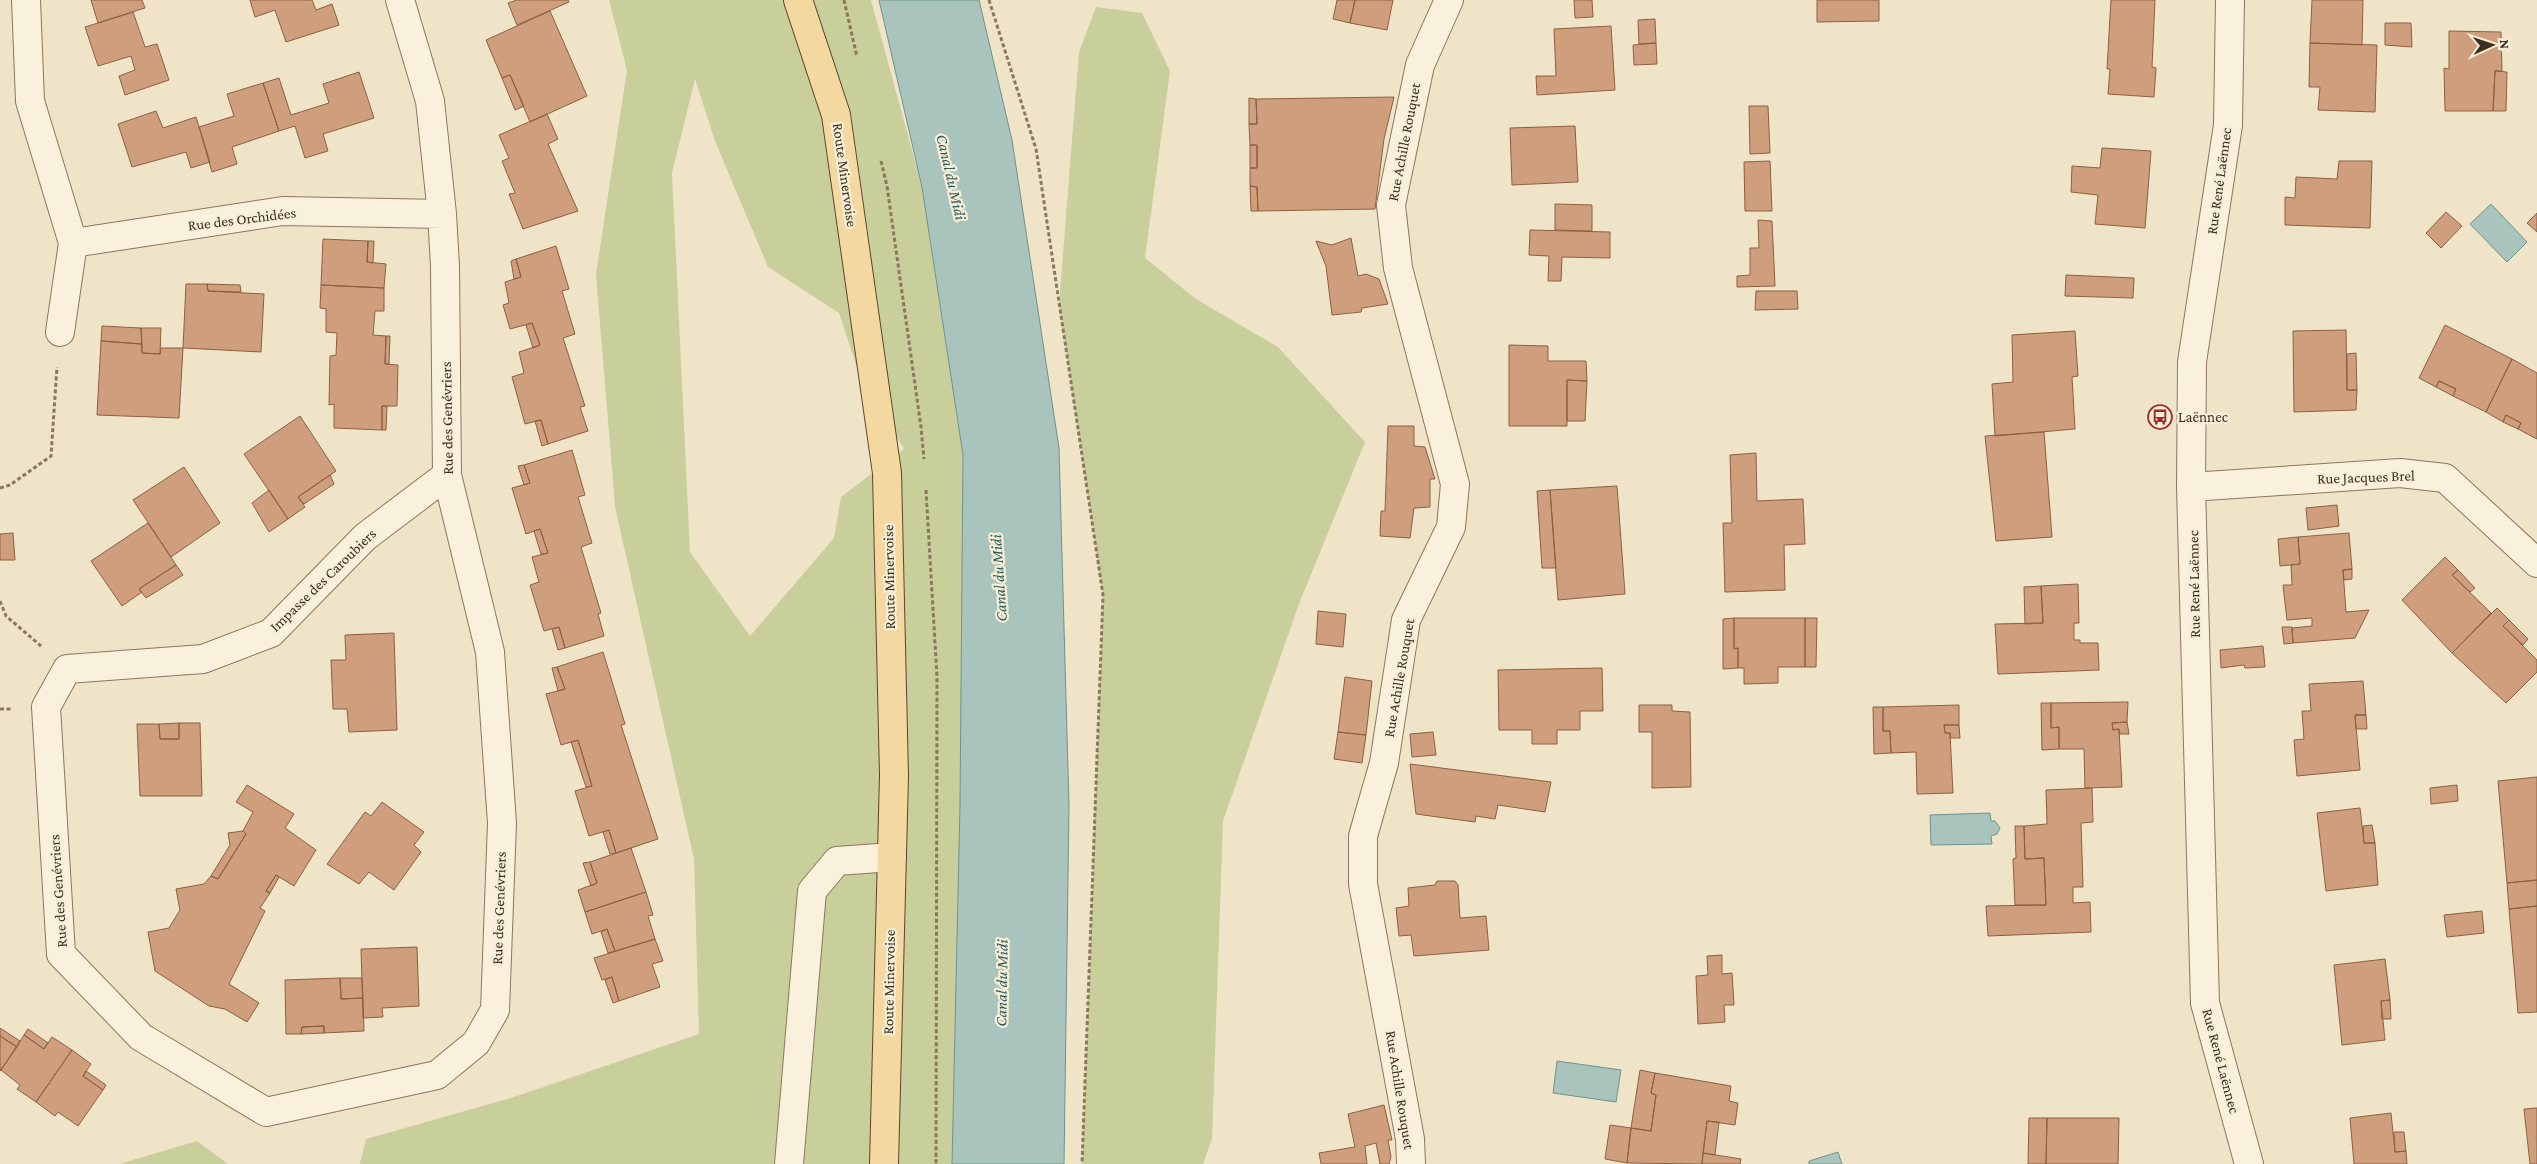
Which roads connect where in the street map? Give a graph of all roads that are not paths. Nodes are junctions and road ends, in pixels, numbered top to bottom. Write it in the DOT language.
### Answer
graph roads {
  1 [pos="26,0"];
  2 [pos="400,0"];
  3 [pos="798,0"];
  4 [pos="1449,0"];
  5 [pos="2230,0"];
  6 [pos="442,214"];
  7 [pos="73,243"];
  8 [pos="60,332"];
  9 [pos="447,475"];
  10 [pos="2191,487"];
  11 [pos="2537,562"];
  12 [pos="67,669"];
  13 [pos="892,857"];
  14 [pos="789,1164"];
  15 [pos="884,1164"];
  16 [pos="1411,1164"];
  17 [pos="2249,1164"];
  1 -- 7 [label="street"];
  2 -- 6 [label="street, Rue des Genévriers"];
  3 -- 13 [label="main road, Route Minervoise"];
  4 -- 16 [label="street, Rue Achille Rouquet"];
  5 -- 10 [label="street, Rue René Laënnec"];
  6 -- 7 [label="street, Rue des Orchidées"];
  6 -- 9 [label="street, Rue des Genévriers"];
  7 -- 8 [label="street"];
  9 -- 12 [label="street, Impasse des Caroubiers"];
  9 -- 12 [label="street, Rue des Genévriers"];
  10 -- 11 [label="street, Rue Jacques Brel"];
  10 -- 17 [label="street, Rue René Laënnec"];
  13 -- 14 [label="street"];
  13 -- 15 [label="main road, Route Minervoise"];
}
